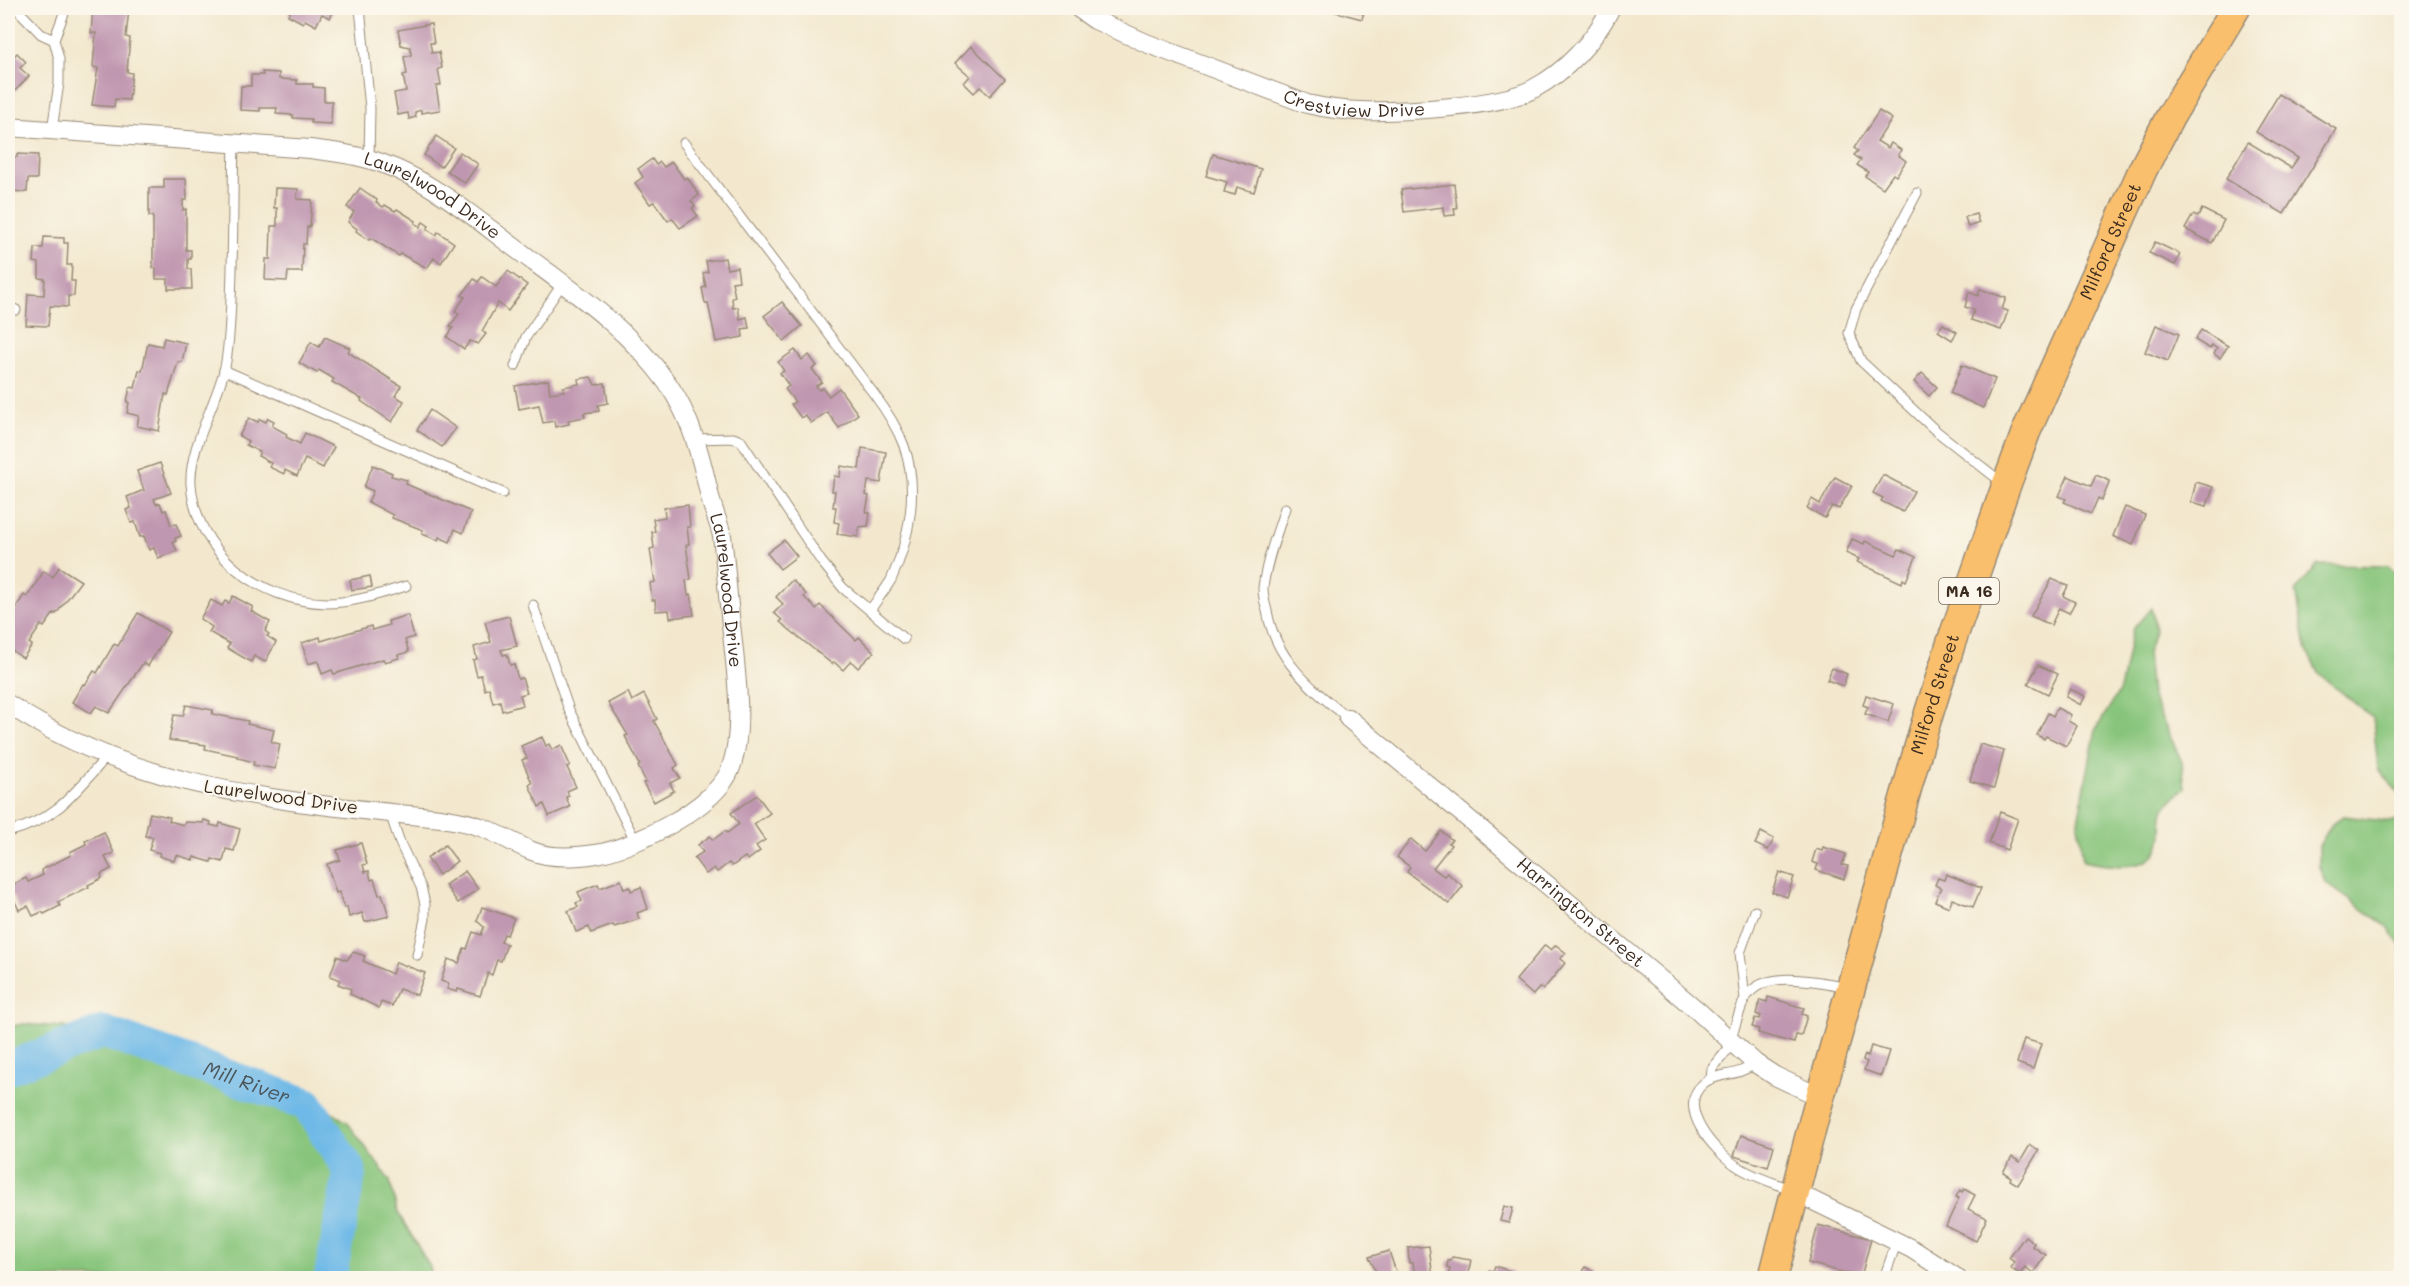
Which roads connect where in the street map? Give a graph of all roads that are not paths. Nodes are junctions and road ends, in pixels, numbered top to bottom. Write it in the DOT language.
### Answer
graph roads {
  1 [pos="16,8"];
  2 [pos="66,8"];
  3 [pos="360,8"];
  4 [pos="1078,8"];
  5 [pos="1611,8"];
  6 [pos="2236,8"];
  7 [pos="54,40"];
  8 [pos="8,126"];
  9 [pos="52,130"];
  10 [pos="234,144"];
  11 [pos="684,144"];
  12 [pos="369,159"];
  13 [pos="1917,193"];
  14 [pos="563,283"];
  15 [pos="515,366"];
  16 [pos="224,370"];
  17 [pos="696,439"];
  18 [pos="2006,486"];
  19 [pos="503,493"];
  20 [pos="1285,508"];
  21 [pos="406,586"];
  22 [pos="533,604"];
  23 [pos="870,610"];
  24 [pos="904,639"];
  25 [pos="8,704"];
  26 [pos="1348,718"];
  27 [pos="107,756"];
  28 [pos="390,813"];
  29 [pos="8,832"];
  30 [pos="636,842"];
  31 [pos="1755,911"];
  32 [pos="417,955"];
  33 [pos="1851,986"];
  34 [pos="1745,999"];
  35 [pos="1731,1042"];
  36 [pos="1755,1063"];
  37 [pos="1711,1079"];
  38 [pos="1820,1097"];
  39 [pos="1793,1200"];
  40 [pos="1897,1241"];
  41 [pos="1773,1278"];
  42 [pos="1884,1278"];
  43 [pos="1957,1278"];
  1 -- 7 [label="lane"];
  2 -- 7 [label="lane"];
  3 -- 12 [label="lane"];
  4 -- 5 [label="street, Crestview Drive"];
  6 -- 18 [label="main road, Milford Street / MA 16"];
  7 -- 9 [label="lane"];
  8 -- 9 [label="street, Laurelwood Drive"];
  9 -- 10 [label="street, Laurelwood Drive"];
  10 -- 12 [label="street, Laurelwood Drive"];
  10 -- 16 [label="lane"];
  11 -- 23 [label="lane"];
  12 -- 14 [label="street, Laurelwood Drive"];
  13 -- 18 [label="lane"];
  14 -- 15 [label="lane"];
  14 -- 17 [label="street, Laurelwood Drive"];
  16 -- 19 [label="lane"];
  16 -- 21 [label="lane"];
  17 -- 23 [label="lane"];
  17 -- 30 [label="street, Laurelwood Drive"];
  18 -- 33 [label="main road, Milford Street / MA 16"];
  20 -- 26 [label="lane"];
  22 -- 30 [label="lane"];
  23 -- 24 [label="lane"];
  25 -- 27 [label="street, Laurelwood Drive"];
  26 -- 35 [label="street, Harrington Street"];
  27 -- 28 [label="street, Laurelwood Drive"];
  27 -- 29 [label="lane"];
  28 -- 30 [label="street, Laurelwood Drive"];
  28 -- 32 [label="lane"];
  31 -- 34 [label="lane"];
  33 -- 34 [label="lane"];
  33 -- 38 [label="main road, Milford Street / MA 16"];
  34 -- 35 [label="lane"];
  35 -- 36 [label="street, Harrington Street"];
  35 -- 37 [label="lane"];
  36 -- 37 [label="lane"];
  36 -- 38 [label="street, Harrington Street"];
  37 -- 39 [label="lane"];
  38 -- 39 [label="main road, Milford Street / MA 16"];
  39 -- 40 [label="street"];
  39 -- 41 [label="main road, MA 16"];
  40 -- 42 [label="lane"];
  40 -- 43 [label="street"];
}
